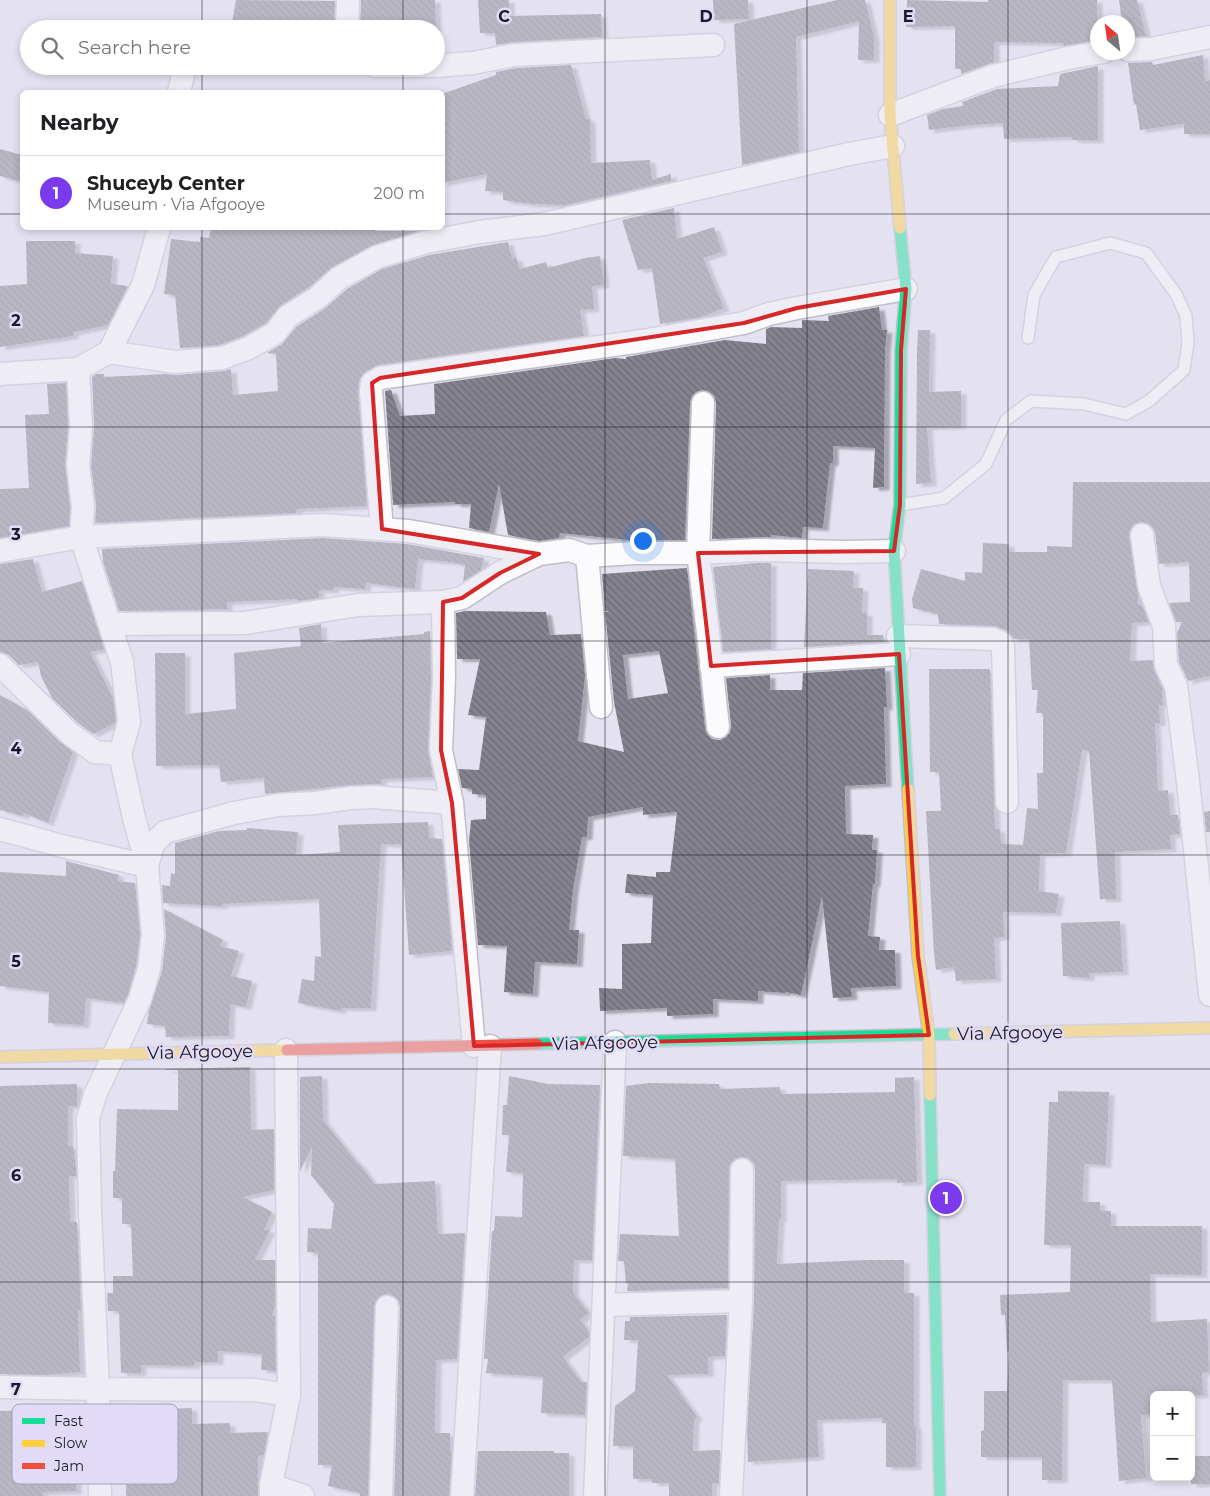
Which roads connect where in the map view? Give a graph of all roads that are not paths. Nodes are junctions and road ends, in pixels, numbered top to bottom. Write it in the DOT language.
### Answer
graph roads {
  1 [pos="348,0"];
  2 [pos="890,0"];
  3 [pos="347,20"];
  4 [pos="1210,37"];
  5 [pos="713,45"];
  6 [pos="1135,50"];
  7 [pos="1090,54"];
  8 [pos="445,65"];
  9 [pos="183,75"];
  10 [pos="179,90"];
  11 [pos="890,115"];
  12 [pos="893,146"];
  13 [pos="159,230"];
  14 [pos="906,289"];
  15 [pos="1028,338"];
  16 [pos="109,352"];
  17 [pos="78,369"];
  18 [pos="0,374"];
  19 [pos="702,403"];
  20 [pos="900,505"];
  21 [pos="382,529"];
  22 [pos="1142,535"];
  23 [pos="82,537"];
  24 [pos="0,551"];
  25 [pos="894,551"];
  26 [pos="698,553"];
  27 [pos="539,554"];
  28 [pos="587,556"];
  29 [pos="443,602"];
  30 [pos="110,624"];
  31 [pos="898,645"];
  32 [pos="0,664"];
  33 [pos="711,666"];
  34 [pos="601,707"];
  35 [pos="718,727"];
  36 [pos="120,754"];
  37 [pos="1007,802"];
  38 [pos="452,803"];
  39 [pos="0,829"];
  40 [pos="147,866"];
  41 [pos="1210,995"];
  42 [pos="1210,1028"];
  43 [pos="929,1035"];
  44 [pos="615,1042"];
  45 [pos="482,1046"];
  46 [pos="286,1050"];
  47 [pos="113,1054"];
  48 [pos="0,1057"];
  49 [pos="742,1170"];
  50 [pos="741,1302"];
  51 [pos="604,1305"];
  52 [pos="387,1307"];
  53 [pos="0,1388"];
  54 [pos="98,1389"];
  55 [pos="289,1395"];
  56 [pos="98,1404"];
  57 [pos="272,1490"];
  58 [pos="303,1496"];
  59 [pos="381,1496"];
  60 [pos="462,1496"];
  61 [pos="595,1496"];
  62 [pos="731,1496"];
  63 [pos="940,1496"];
  1 -- 3 [label="street"];
  2 -- 11 [label="street"];
  4 -- 6 [label="street"];
  5 -- 8 [label="street"];
  7 -- 11 [label="street"];
  9 -- 10 [label="street"];
  11 -- 12 [label="street"];
  12 -- 14 [label="street"];
  12 -- 16 [label="street"];
  13 -- 16 [label="street"];
  14 -- 20 [label="street"];
  14 -- 21 [label="street"];
  15 -- 20 [label="lane"];
  16 -- 17 [label="street"];
  17 -- 18 [label="street"];
  17 -- 23 [label="street"];
  19 -- 26 [label="street"];
  20 -- 25 [label="street"];
  21 -- 23 [label="street"];
  21 -- 27 [label="street"];
  22 -- 41 [label="street"];
  23 -- 24 [label="street"];
  23 -- 30 [label="street"];
  25 -- 26 [label="street"];
  25 -- 31 [label="street"];
  26 -- 28 [label="street"];
  26 -- 33 [label="street"];
  27 -- 28 [label="street"];
  27 -- 29 [label="street"];
  28 -- 34 [label="street"];
  29 -- 30 [label="street"];
  29 -- 38 [label="street"];
  30 -- 36 [label="street"];
  31 -- 33 [label="street"];
  31 -- 37 [label="street"];
  31 -- 43 [label="street"];
  32 -- 36 [label="street"];
  33 -- 35 [label="street"];
  36 -- 40 [label="street"];
  38 -- 40 [label="street"];
  38 -- 45 [label="street"];
  39 -- 40 [label="street"];
  40 -- 47 [label="street"];
  42 -- 43 [label="street, Via Afgooye"];
  43 -- 44 [label="street, Via Afgooye"];
  43 -- 63 [label="street"];
  44 -- 45 [label="street, Via Afgooye"];
  44 -- 51 [label="street"];
  45 -- 46 [label="street, Via Afgooye"];
  45 -- 60 [label="street"];
  46 -- 47 [label="street, Via Afgooye"];
  46 -- 55 [label="street"];
  47 -- 48 [label="street, Via Afgooye"];
  47 -- 54 [label="street"];
  49 -- 50 [label="street"];
  50 -- 51 [label="street"];
  50 -- 62 [label="street"];
  51 -- 61 [label="street"];
  52 -- 59 [label="street"];
  53 -- 54 [label="street"];
  54 -- 55 [label="street"];
  54 -- 56 [label="street"];
  55 -- 57 [label="street"];
  57 -- 58 [label="street"];
}
